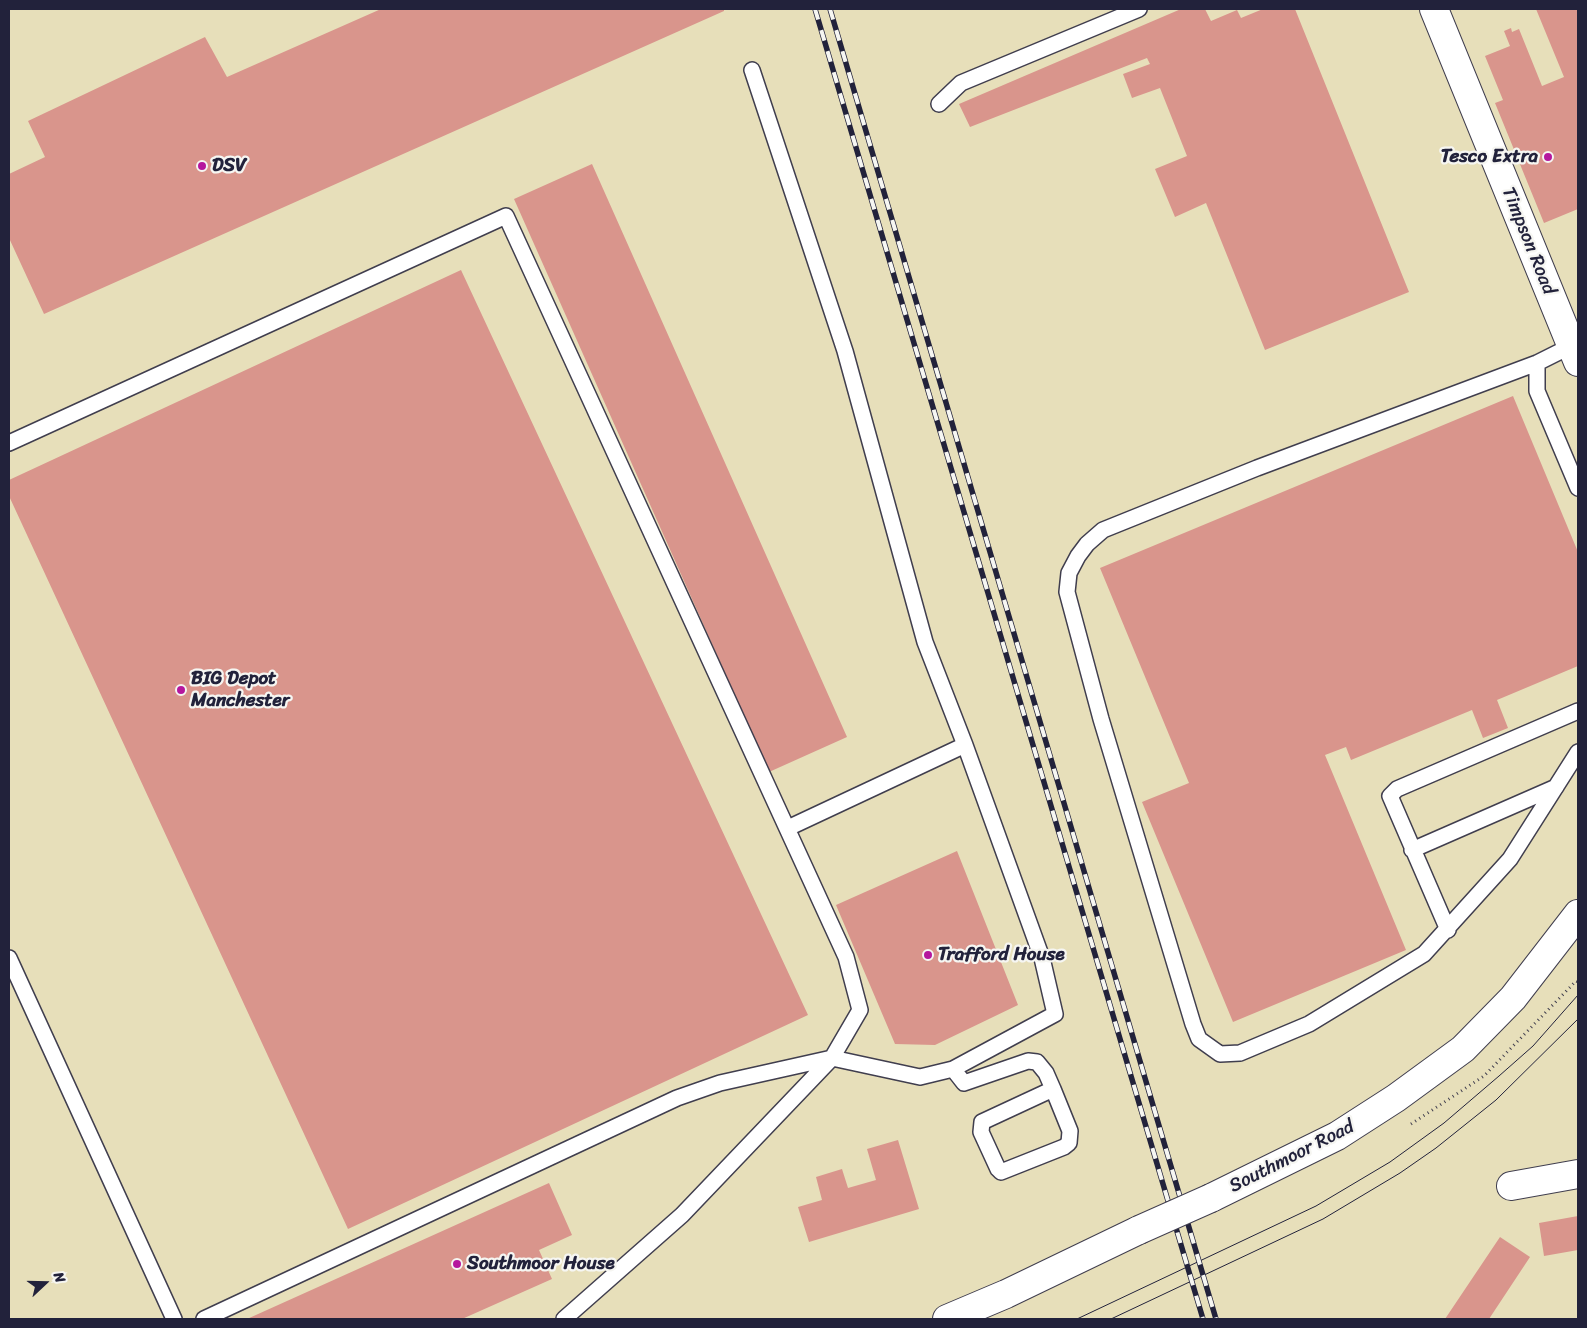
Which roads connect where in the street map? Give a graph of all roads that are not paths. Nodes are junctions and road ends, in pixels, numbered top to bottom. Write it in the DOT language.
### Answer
graph roads {
  1 [pos="1139,9"];
  2 [pos="1434,9"];
  3 [pos="752,70"];
  4 [pos="939,104"];
  5 [pos="1575,354"];
  6 [pos="1538,363"];
  7 [pos="9,443"];
  8 [pos="1578,488"];
  9 [pos="1578,711"];
  10 [pos="965,746"];
  11 [pos="1578,752"];
  12 [pos="1556,787"];
  13 [pos="788,828"];
  14 [pos="1412,850"];
  15 [pos="1578,914"];
  16 [pos="1448,930"];
  17 [pos="9,958"];
  18 [pos="832,1058"];
  19 [pos="953,1069"];
  20 [pos="1053,1089"];
  21 [pos="1578,1174"];
  22 [pos="1511,1186"];
  23 [pos="174,1319"];
  24 [pos="204,1319"];
  25 [pos="564,1319"];
  26 [pos="948,1319"];
  1 -- 4 [label="lane"];
  2 -- 5 [label="street, Timpson Road"];
  3 -- 10 [label="lane"];
  5 -- 6 [label="lane"];
  6 -- 8 [label="lane"];
  6 -- 16 [label="lane"];
  7 -- 13 [label="lane"];
  9 -- 14 [label="lane"];
  10 -- 13 [label="lane"];
  10 -- 19 [label="lane"];
  11 -- 12 [label="lane"];
  12 -- 14 [label="lane"];
  12 -- 16 [label="lane"];
  13 -- 18 [label="lane"];
  14 -- 16 [label="lane"];
  15 -- 26 [label="street, Southmoor Road, bridge"];
  17 -- 23 [label="lane"];
  18 -- 19 [label="lane"];
  18 -- 24 [label="lane"];
  18 -- 25 [label="lane"];
  19 -- 20 [label="lane"];
  20 -- 20 [label="lane"];
  21 -- 22 [label="street"];
}
